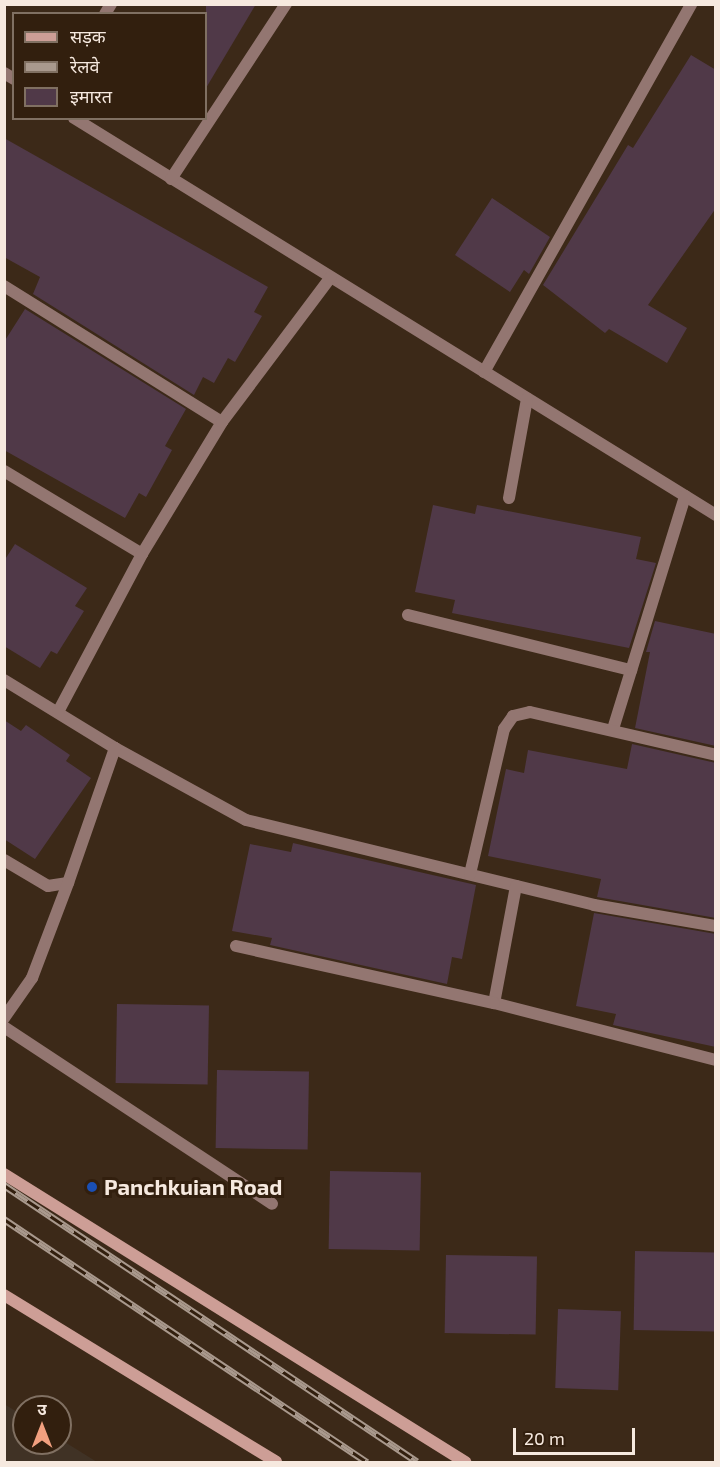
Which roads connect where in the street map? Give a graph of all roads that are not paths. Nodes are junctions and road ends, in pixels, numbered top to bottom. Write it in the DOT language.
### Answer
graph roads {
  1 [pos="286,4"];
  2 [pos="691,4"];
  3 [pos="77,120"];
  4 [pos="171,179"];
  5 [pos="331,277"];
  6 [pos="4,286"];
  7 [pos="484,372"];
  8 [pos="527,399"];
  9 [pos="222,422"];
  10 [pos="4,471"];
  11 [pos="685,496"];
  12 [pos="509,498"];
  13 [pos="716,515"];
  14 [pos="142,554"];
  15 [pos="408,615"];
  16 [pos="631,670"];
  17 [pos="4,680"];
  18 [pos="58,712"];
  19 [pos="613,729"];
  20 [pos="115,748"];
  21 [pos="716,755"];
  22 [pos="4,860"];
  23 [pos="470,874"];
  24 [pos="68,883"];
  25 [pos="516,886"];
  26 [pos="716,926"];
  27 [pos="236,946"];
  28 [pos="494,1003"];
  29 [pos="4,1018"];
  30 [pos="4,1027"];
  31 [pos="716,1060"];
  32 [pos="4,1174"];
  33 [pos="272,1204"];
  34 [pos="4,1295"];
  35 [pos="276,1462"];
  36 [pos="465,1462"];
  1 -- 4 [label="street"];
  2 -- 7 [label="street"];
  3 -- 4 [label="street"];
  4 -- 5 [label="street"];
  5 -- 7 [label="street"];
  5 -- 9 [label="street"];
  6 -- 9 [label="street"];
  7 -- 8 [label="street"];
  8 -- 11 [label="street"];
  8 -- 12 [label="street"];
  9 -- 14 [label="street"];
  10 -- 14 [label="street"];
  11 -- 13 [label="street"];
  11 -- 16 [label="street"];
  14 -- 18 [label="street"];
  15 -- 16 [label="street"];
  16 -- 19 [label="street"];
  17 -- 18 [label="street"];
  18 -- 20 [label="street"];
  19 -- 21 [label="street"];
  19 -- 23 [label="street"];
  20 -- 23 [label="street"];
  20 -- 24 [label="street"];
  22 -- 24 [label="street"];
  23 -- 25 [label="street"];
  24 -- 29 [label="street"];
  25 -- 26 [label="street"];
  25 -- 28 [label="street"];
  27 -- 28 [label="street"];
  28 -- 31 [label="street"];
  30 -- 33 [label="street"];
  32 -- 36 [label="main road"];
  34 -- 35 [label="main road"];
}
